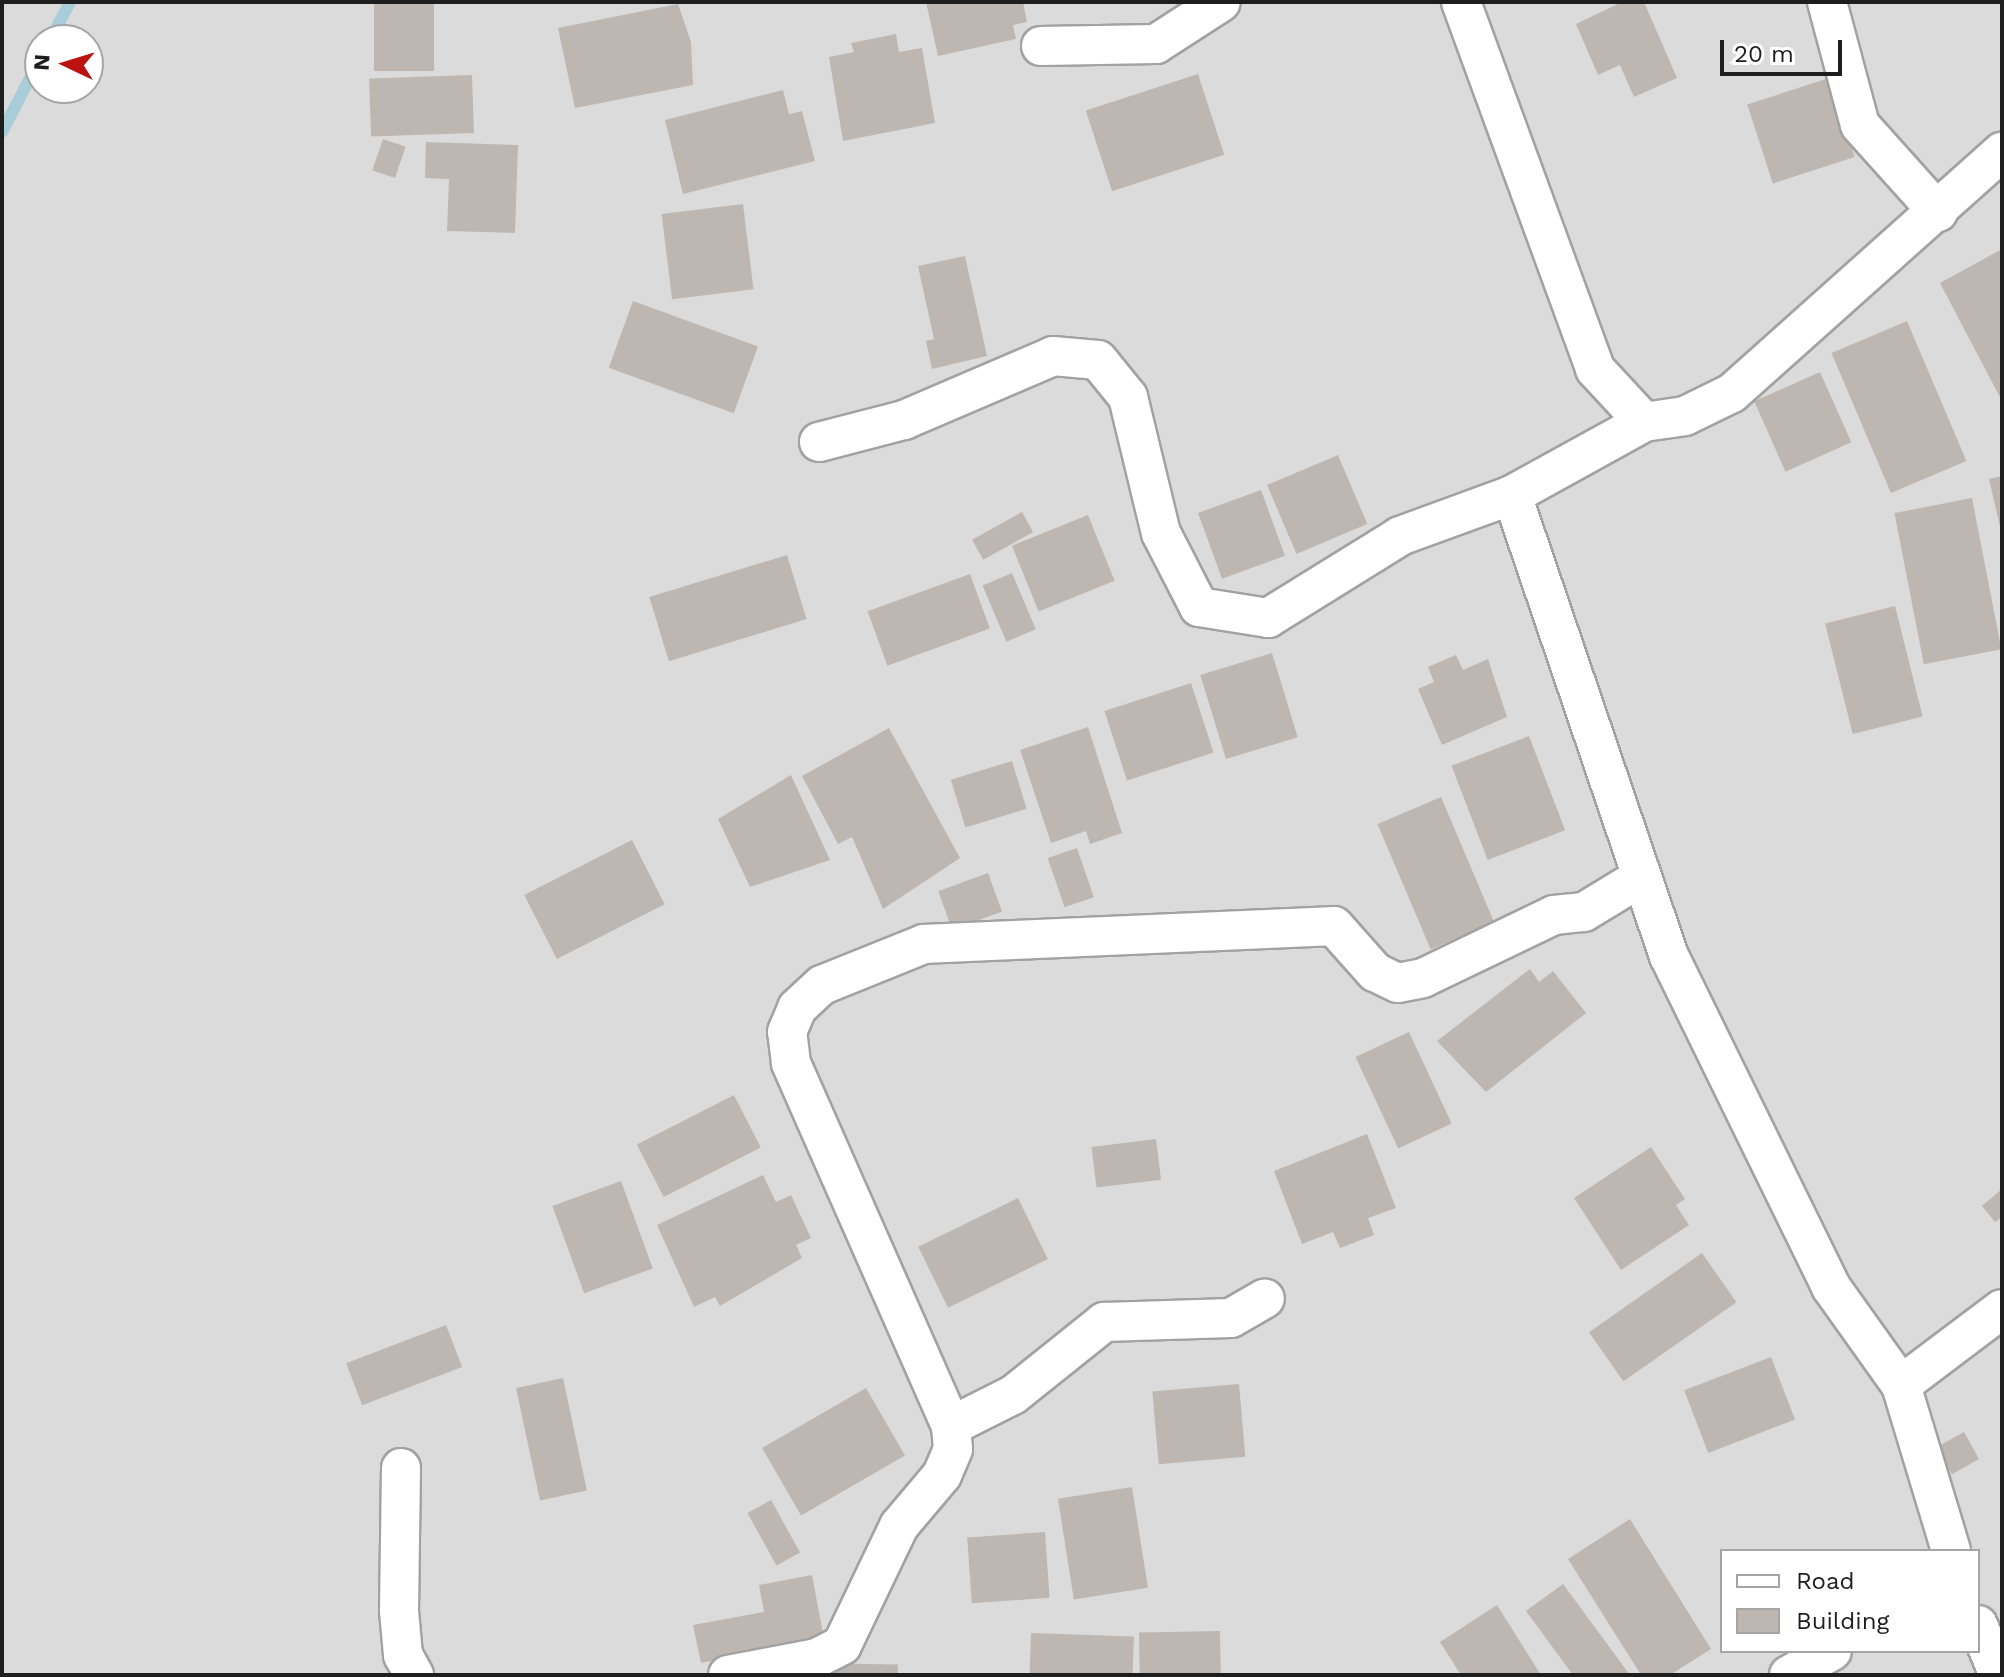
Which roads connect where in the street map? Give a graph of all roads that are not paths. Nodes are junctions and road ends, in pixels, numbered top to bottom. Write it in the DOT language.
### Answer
graph roads {
  1 [pos="1221,2"];
  2 [pos="1461,2"];
  3 [pos="1827,2"];
  4 [pos="1041,46"];
  5 [pos="2002,152"];
  6 [pos="1938,212"];
  7 [pos="1644,422"];
  8 [pos="819,442"];
  9 [pos="1512,495"];
  10 [pos="1640,878"];
  11 [pos="1265,1298"];
  12 [pos="2002,1309"];
  13 [pos="1901,1385"];
  14 [pos="951,1426"];
  15 [pos="401,1468"];
  16 [pos="1950,1549"];
  17 [pos="1980,1630"];
  18 [pos="1828,1653"];
  19 [pos="414,1675"];
  20 [pos="728,1675"];
  21 [pos="1789,1675"];
  22 [pos="1999,1675"];
  1 -- 4 [label="street"];
  2 -- 7 [label="street"];
  3 -- 6 [label="street"];
  5 -- 6 [label="street"];
  6 -- 7 [label="street"];
  7 -- 9 [label="street"];
  8 -- 9 [label="street"];
  9 -- 10 [label="street"];
  10 -- 13 [label="street"];
  10 -- 14 [label="street"];
  11 -- 14 [label="street"];
  12 -- 13 [label="street"];
  13 -- 16 [label="street"];
  14 -- 20 [label="street"];
  15 -- 19 [label="street"];
  17 -- 22 [label="street"];
  18 -- 21 [label="street"];
}
